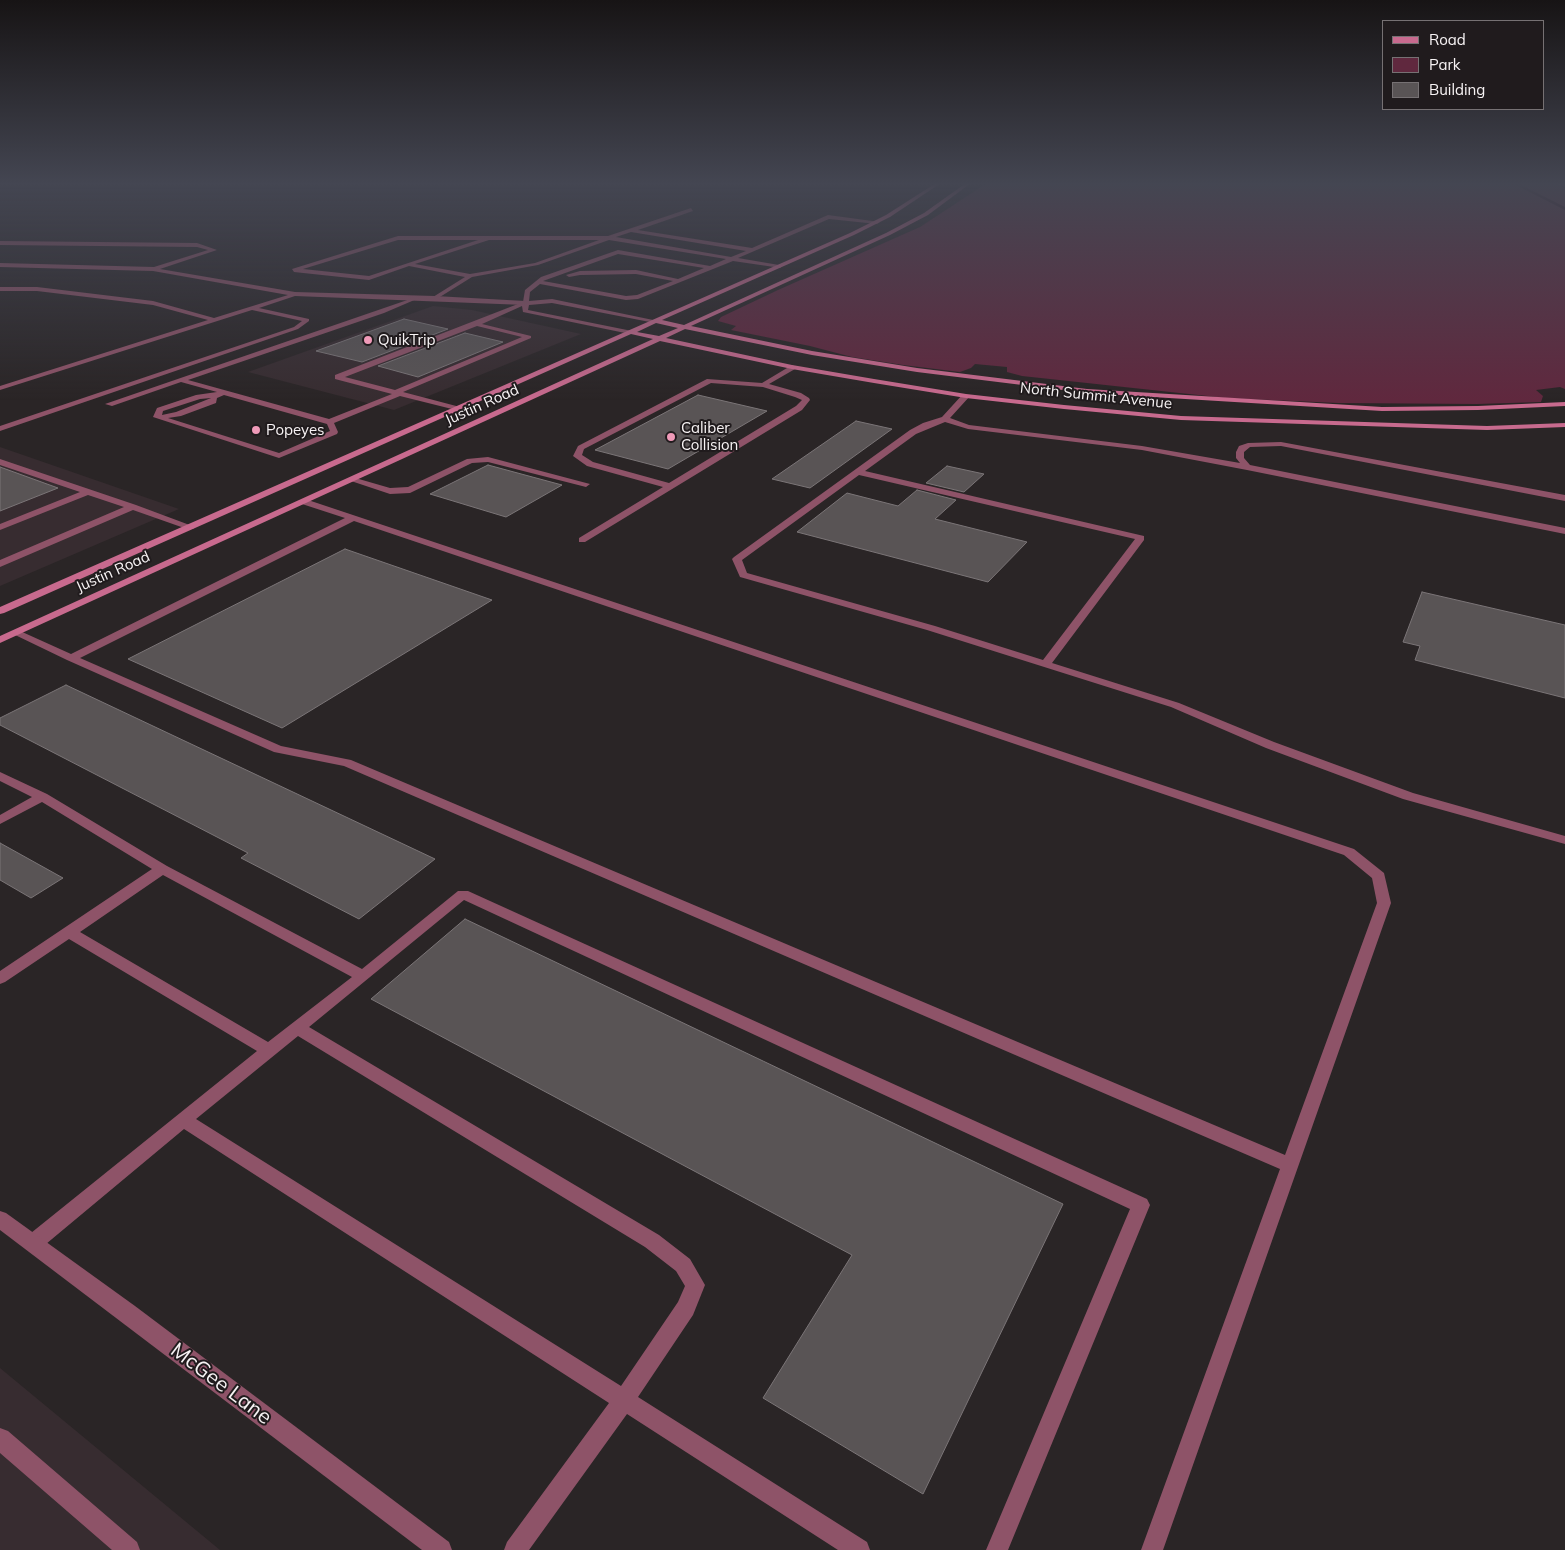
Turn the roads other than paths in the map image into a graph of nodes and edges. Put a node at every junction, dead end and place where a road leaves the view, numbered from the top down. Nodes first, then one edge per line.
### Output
1 (197, 255) edge
2 (342, 255) edge
3 (436, 255) edge
4 (561, 255) edge
5 (609, 255) edge
6 (637, 255) edge
7 (712, 255) edge
8 (741, 255) edge
9 (804, 255) edge
10 (842, 255) edge
11 (734, 259) junction
12 (590, 262) junction
13 (612, 263) dead end
14 (0, 265) edge
15 (407, 265) junction
16 (627, 265) dead end
17 (779, 267) junction
18 (711, 268) junction
19 (154, 269) junction
20 (470, 276) junction
21 (680, 279) junction
22 (540, 282) junction
23 (0, 289) edge
24 (295, 294) junction
25 (641, 296) junction
26 (417, 297) junction
27 (435, 298) junction
28 (524, 303) junction
29 (252, 308) junction
30 (215, 320) junction
31 (655, 321) junction
32 (476, 324) junction
33 (687, 327) junction
34 (630, 332) junction
35 (662, 339) junction
36 (792, 367) junction
37 (971, 377) junction
38 (181, 380) junction
39 (763, 385) junction
40 (0, 388) edge
41 (224, 392) junction
42 (398, 393) junction
43 (966, 396) junction
44 (109, 404) dead end
45 (1565, 404) edge
46 (458, 409) junction
47 (945, 419) junction
48 (330, 422) junction
49 (1565, 425) edge
50 (0, 429) edge
51 (0, 462) edge
52 (1247, 467) junction
53 (859, 472) junction
54 (352, 480) junction
55 (586, 484) dead end
56 (670, 486) junction
57 (88, 492) junction
58 (1565, 498) edge
59 (305, 502) junction
60 (133, 507) junction
61 (353, 518) junction
62 (0, 527) edge
63 (190, 527) junction
64 (1565, 531) edge
65 (582, 540) dead end
66 (0, 564) edge
67 (0, 611) edge
68 (16, 633) junction
69 (0, 640) edge
70 (71, 658) junction
71 (1045, 664) junction
72 (0, 776) edge
73 (42, 797) junction
74 (0, 820) edge
75 (1565, 840) edge
76 (162, 869) junction
77 (69, 932) junction
78 (363, 976) junction
79 (0, 978) edge
80 (297, 1027) junction
81 (269, 1050) junction
82 (184, 1120) junction
83 (1290, 1165) junction
84 (0, 1219) edge
85 (33, 1243) junction
86 (624, 1400) junction
87 (0, 1439) edge
88 (435, 1548) edge
89 (129, 1550) edge
90 (515, 1550) edge
91 (859, 1550) edge
92 (997, 1550) edge
93 (1152, 1550) edge

1 - 19 street
2 - 15 street
3 - 15 street
4 - 20 street
5 - 12 street
6 - 18 street
7 - 11 street
8 - 11 street
9 - 17 main road, Justin Road
10 - 33 main road, Justin Road
11 - 17 street
11 - 18 street
12 - 13 street
12 - 22 street
14 - 19 street
15 - 20 street
16 - 21 street
17 - 31 main road, Justin Road
18 - 21 street
19 - 24 street
20 - 27 street
21 - 25 street
21 - 25 street
22 - 25 street
22 - 28 street
23 - 30 street
24 - 26 street
24 - 29 street
26 - 27 street
26 - 38 street
27 - 28 street
28 - 31 street
28 - 32 street
28 - 34 street
29 - 30 street
29 - 50 street
30 - 40 street
31 - 33 main road, North Summit Avenue
31 - 34 main road, Justin Road
32 - 42 street
32 - 42 street
33 - 35 main road, Justin Road
33 - 37 main road, North Summit Avenue
34 - 35 main road, North Summit Avenue
34 - 46 main road, Justin Road
35 - 36 main road, North Summit Avenue
35 - 54 main road, Justin Road
36 - 39 street
36 - 43 main road, North Summit Avenue
37 - 43 main road
37 - 45 main road, North Summit Avenue
38 - 41 street
38 - 44 street
39 - 56 street
39 - 56 street
41 - 48 street
41 - 48 street
42 - 46 street
42 - 48 street
43 - 47 street
43 - 49 main road, North Summit Avenue
46 - 63 main road, Justin Road
47 - 52 street
47 - 53 street
51 - 57 street
52 - 58 street
52 - 64 street
53 - 71 street
53 - 71 street
54 - 55 street
54 - 59 main road, Justin Road
56 - 65 street
57 - 60 street
57 - 62 street
59 - 61 street
59 - 68 main road, Justin Road
60 - 63 street
60 - 66 street
61 - 70 street
61 - 83 street
63 - 67 main road, Justin Road
68 - 69 main road, Justin Road
68 - 70 street
70 - 83 street
71 - 75 street
72 - 73 street
73 - 74 street
73 - 76 street
76 - 77 street
76 - 78 street
77 - 79 street
77 - 81 street
78 - 80 street
78 - 92 street
80 - 81 street
80 - 86 street
81 - 82 street
82 - 85 street
82 - 86 street
83 - 93 street
84 - 85 street, McGee Lane
85 - 88 street, McGee Lane
86 - 90 street
86 - 91 street
87 - 89 street

